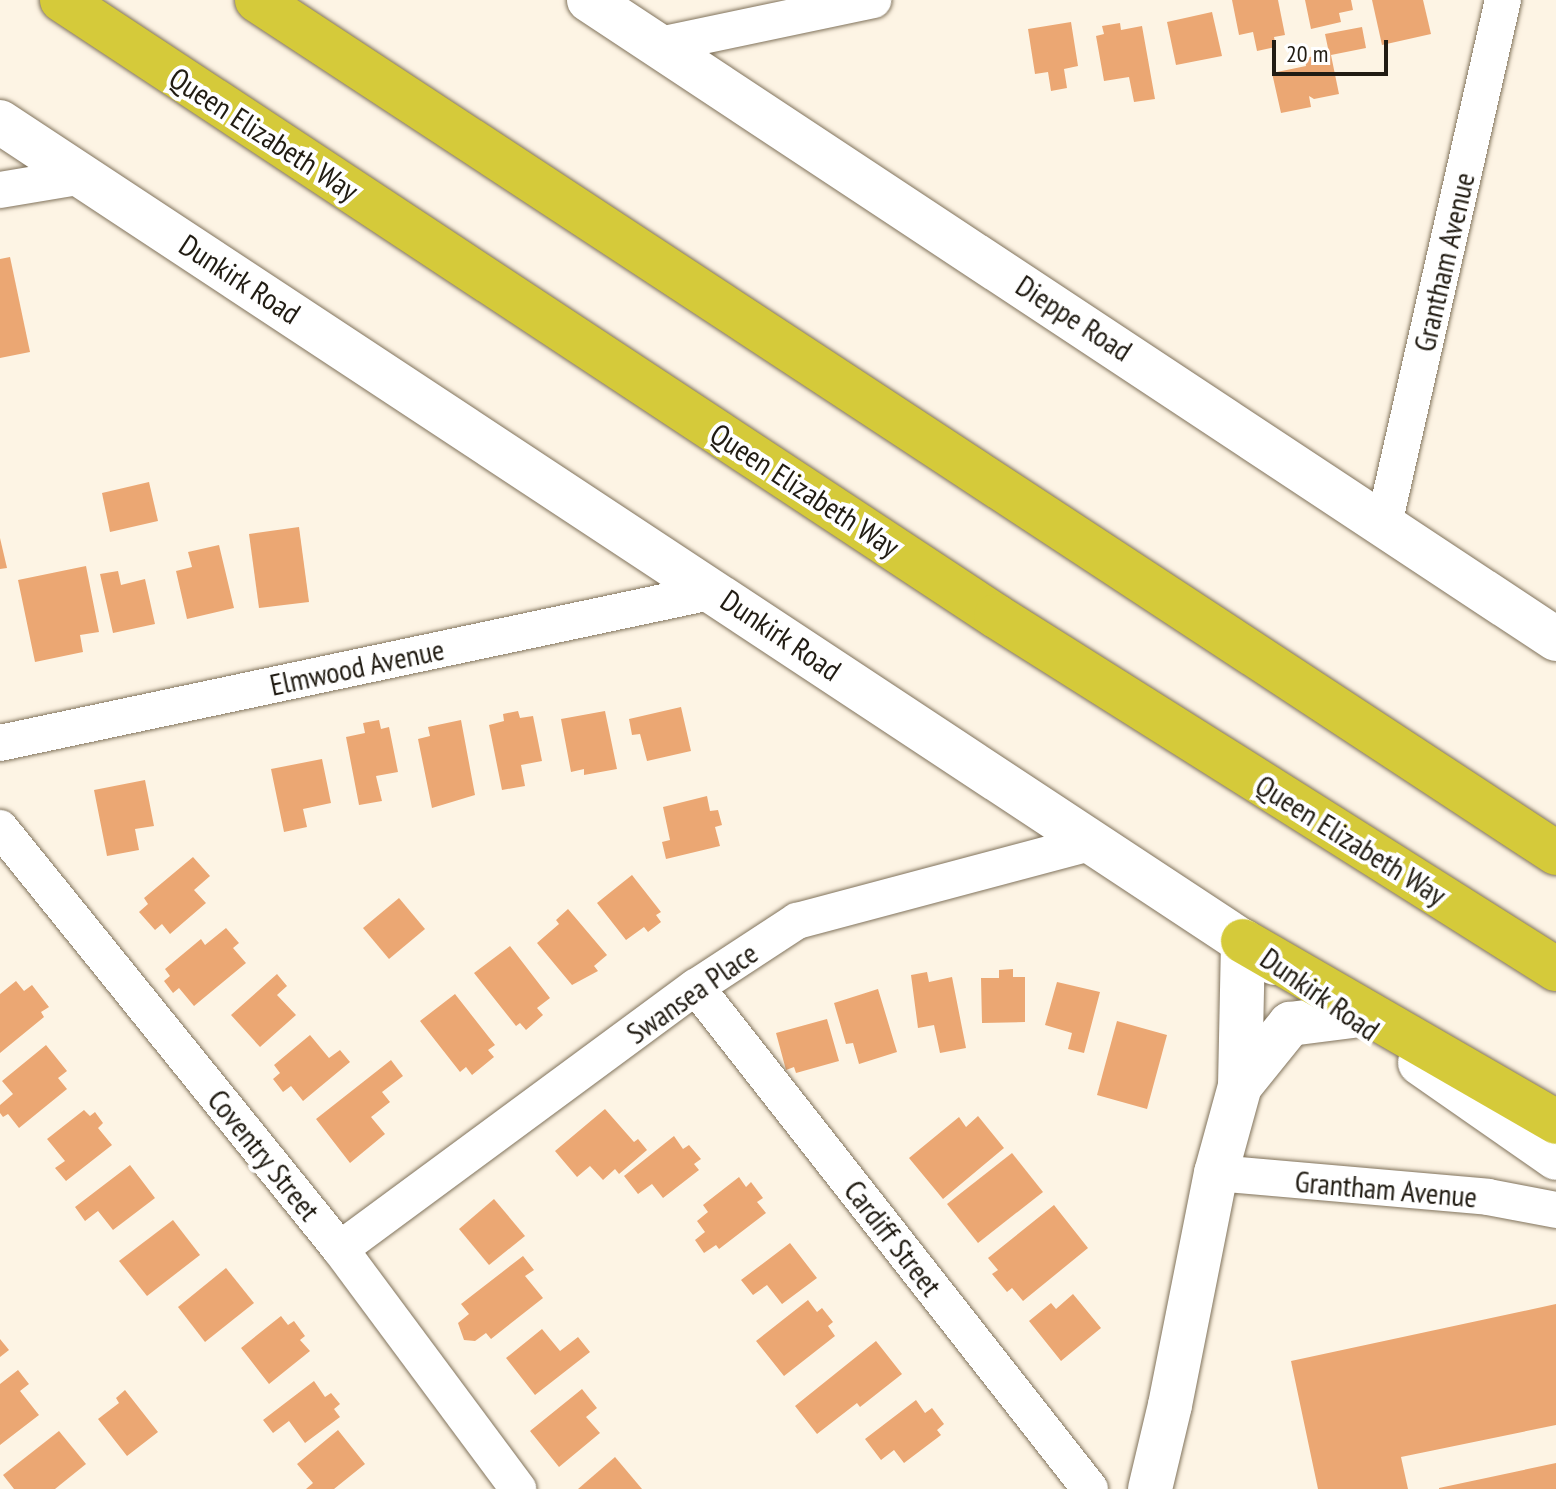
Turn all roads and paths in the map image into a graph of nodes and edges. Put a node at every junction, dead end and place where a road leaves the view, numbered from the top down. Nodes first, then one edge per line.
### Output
1 (62, 0) edge
2 (257, 0) edge
3 (589, 0) edge
4 (873, 0) edge
5 (1503, 0) edge
6 (660, 45) junction
7 (0, 122) edge
8 (84, 176) junction
9 (0, 190) edge
10 (1384, 524) junction
11 (715, 591) junction
12 (1556, 639) edge
13 (0, 743) edge
14 (0, 828) edge
15 (1093, 842) junction
16 (1556, 853) edge
17 (1243, 941) junction
18 (1556, 969) edge
19 (696, 987) junction
20 (1370, 1021) junction
21 (1240, 1086) junction
22 (1556, 1122) edge
23 (1556, 1158) edge
24 (1216, 1173) junction
25 (1556, 1210) edge
26 (340, 1249) junction
27 (518, 1489) edge
28 (1090, 1489) edge
29 (1150, 1489) edge

1 - 18 highway, Queen Elizabeth Way
2 - 16 highway
3 - 6 street, Dieppe Road
4 - 6 street
5 - 10 street, Grantham Avenue
6 - 10 street, Dieppe Road
7 - 8 street, Dunkirk Road
8 - 9 street
8 - 11 street, Dunkirk Road
10 - 12 street, Dieppe Road
11 - 13 street, Elmwood Avenue
11 - 15 street, Dunkirk Road
14 - 26 street, Coventry Street
15 - 17 street, Dunkirk Road
15 - 19 street, Swansea Place
17 - 20 highway
17 - 21 street
19 - 26 street, Swansea Place
19 - 28 street, Cardiff Street
20 - 21 street
20 - 22 highway
20 - 23 street, Dunkirk Road
21 - 24 street
24 - 25 street, Grantham Avenue
24 - 29 street
26 - 27 street, Coventry Street

